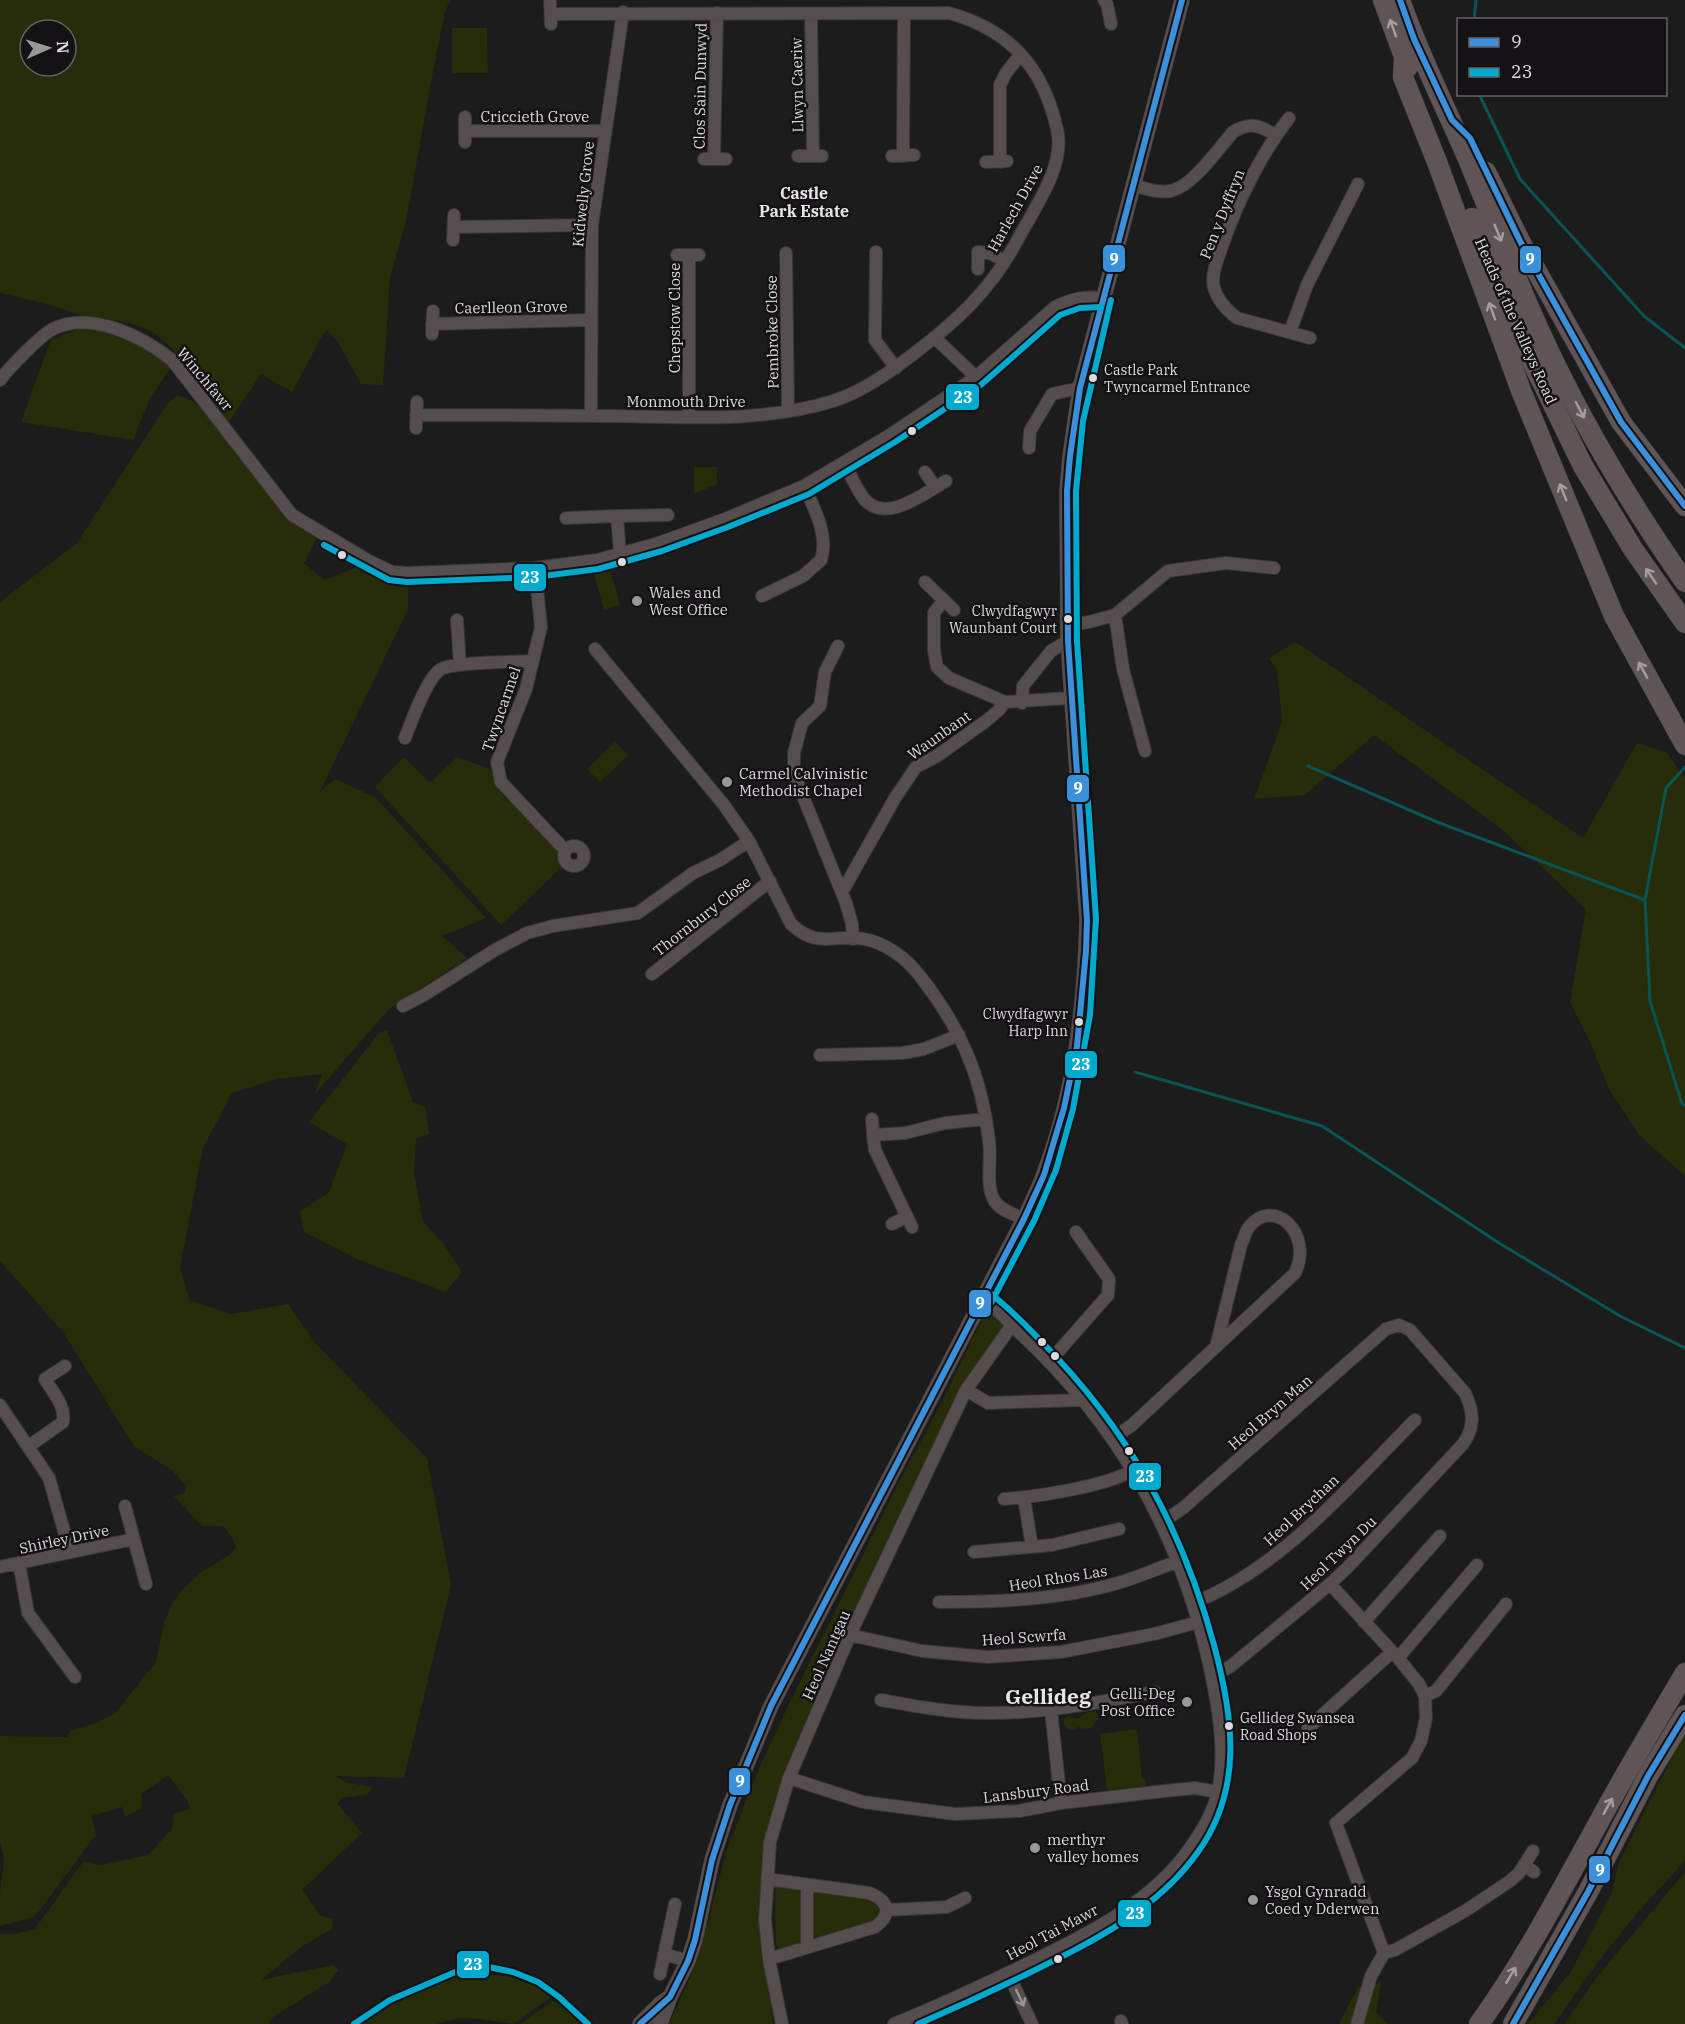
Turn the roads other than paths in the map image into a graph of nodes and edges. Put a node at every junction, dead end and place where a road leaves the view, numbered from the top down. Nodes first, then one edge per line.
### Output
1 (1182, 0) edge
2 (1383, 0) edge
3 (1400, 0) edge
4 (1107, 1) edge
5 (622, 12) junction
6 (551, 13) dead end
7 (717, 13) junction
8 (904, 13) junction
9 (811, 14) junction
10 (1111, 24) dead end
11 (1020, 55) junction
12 (1404, 57) junction
13 (465, 117) dead end
14 (1289, 118) dead end
15 (1452, 120) junction
16 (605, 131) junction
17 (1275, 135) junction
18 (798, 156) dead end
19 (903, 156) dead end
20 (715, 159) dead end
21 (986, 162) dead end
22 (1358, 184) dead end
23 (1133, 185) junction
24 (592, 225) junction
25 (453, 240) dead end
26 (877, 252) dead end
27 (787, 253) dead end
28 (689, 255) dead end
29 (1004, 261) junction
30 (978, 269) dead end
31 (1102, 298) junction
32 (591, 320) junction
33 (432, 323) dead end
34 (1290, 332) junction
35 (935, 338) junction
36 (1310, 338) dead end
37 (896, 368) junction
38 (976, 377) junction
39 (0, 380) edge
40 (1080, 388) junction
41 (788, 411) junction
42 (591, 416) junction
43 (688, 417) junction
44 (416, 428) dead end
45 (1029, 448) dead end
46 (844, 463) junction
47 (925, 472) dead end
48 (804, 486) junction
49 (1685, 506) edge
50 (668, 515) dead end
51 (617, 516) junction
52 (566, 518) dead end
53 (620, 553) junction
54 (535, 568) junction
55 (1274, 568) dead end
56 (925, 582) dead end
57 (1685, 582) edge
58 (762, 596) dead end
59 (944, 600) junction
60 (954, 610) dead end
61 (1115, 615) junction
62 (457, 620) dead end
63 (1685, 623) edge
64 (1068, 633) junction
65 (838, 646) dead end
66 (595, 649) dead end
67 (533, 661) junction
68 (460, 665) junction
69 (1071, 698) junction
70 (1005, 702) junction
71 (1022, 702) junction
72 (405, 738) dead end
73 (1685, 745) edge
74 (1145, 752) dead end
75 (749, 840) junction
76 (565, 850) dead end
77 (770, 881) junction
78 (842, 892) junction
79 (853, 939) junction
80 (652, 974) dead end
81 (403, 1006) dead end
82 (959, 1035) junction
83 (820, 1055) dead end
84 (872, 1119) dead end
85 (986, 1119) junction
86 (873, 1136) junction
87 (1024, 1219) junction
88 (892, 1224) dead end
89 (1076, 1232) dead end
90 (983, 1299) junction
91 (1012, 1325) junction
92 (1216, 1347) junction
93 (1050, 1361) junction
94 (65, 1366) dead end
95 (966, 1390) junction
96 (1083, 1400) junction
97 (0, 1405) edge
98 (1415, 1420) dead end
99 (1470, 1435) joint
100 (1112, 1439) junction
101 (29, 1446) junction
102 (1133, 1470) junction
103 (1024, 1498) junction
104 (1004, 1499) dead end
105 (125, 1506) dead end
106 (1161, 1523) junction
107 (1119, 1529) dead end
108 (1440, 1536) dead end
109 (134, 1539) junction
110 (1032, 1547) junction
111 (70, 1552) junction
112 (974, 1552) dead end
113 (1179, 1561) junction
114 (19, 1563) junction
115 (1477, 1565) dead end
116 (0, 1567) edge
117 (146, 1584) dead end
118 (1330, 1584) junction
119 (939, 1602) dead end
120 (1193, 1603) junction
121 (1506, 1604) dead end
122 (1199, 1622) junction
123 (1364, 1622) junction
124 (850, 1635) junction
125 (1395, 1655) junction
126 (1685, 1673) edge
127 (1211, 1674) junction
128 (75, 1677) dead end
129 (1155, 1692) dead end
130 (1425, 1696) junction
131 (880, 1700) dead end
132 (1051, 1710) junction
133 (1685, 1716) edge
134 (1308, 1728) dead end
135 (789, 1778) junction
136 (1218, 1792) junction
137 (1061, 1803) junction
138 (1533, 1851) dead end
139 (767, 1879) junction
140 (807, 1885) junction
141 (965, 1898) dead end
142 (675, 1904) dead end
143 (886, 1910) junction
144 (807, 1947) junction
145 (1384, 1953) junction
146 (664, 1954) junction
147 (769, 1959) junction
148 (688, 1961) junction
149 (1008, 1973) junction
150 (660, 1974) dead end
151 (670, 1997) junction
152 (640, 2024) edge
153 (660, 2024) edge
154 (782, 2024) edge
155 (894, 2024) edge
156 (1032, 2024) edge
157 (1357, 2024) edge
158 (1479, 2024) edge
159 (1513, 2024) edge

1 - 23 street
12 -> 2 highway, Heads of the Valleys Road
3 - 15 highway, Heads of the Valleys Road
4 - 10 street
5 - 6 street, Harlech Drive
5 - 7 street, Harlech Drive
5 - 16 street, Kidwelly Grove
7 - 9 street, Harlech Drive
7 - 20 street, Clos Sain Dunwyd
8 - 9 street, Harlech Drive
8 - 11 street, Harlech Drive
8 - 19 street
9 - 18 street, Llwyn Caeriw
11 - 21 street
11 - 29 street, Harlech Drive
63 -> 12 highway, Heads of the Valleys Road
73 -> 12 highway
13 - 16 street, Criccieth Grove
14 - 17 street, Pen y Dyffryn
15 - 49 highway
15 -> 57 highway, Heads of the Valleys Road
16 - 24 street, Kidwelly Grove
17 - 23 street, Pen y Dyffryn
17 - 34 street, Pen y Dyffryn
22 - 34 street
23 - 31 street
24 - 25 street
24 - 32 street, Kidwelly Grove
26 - 37 street
27 - 41 street, Pembroke Close
28 - 43 street, Chepstow Close
29 - 30 street
29 - 35 street, Harlech Drive
31 - 38 street, Winchfawr
31 - 40 street
32 - 33 street, Caerlleon Grove
32 - 42 street, Kidwelly Grove
34 - 36 street, Pen y Dyffryn
35 - 37 street, Monmouth Drive
35 - 38 street
37 - 41 street, Monmouth Drive
38 - 46 street, Winchfawr
39 - 54 street, Winchfawr
40 - 45 street
40 - 64 street
41 - 43 street, Monmouth Drive
42 - 43 street, Monmouth Drive
42 - 44 street, Monmouth Drive
46 - 47 street
46 - 48 street, Winchfawr
48 - 53 street, Winchfawr
48 - 58 street
50 - 51 street
51 - 52 street
51 - 53 street
53 - 54 street, Winchfawr
54 - 67 street, Twyncarmel
55 - 61 street
56 - 59 street
59 - 60 street
59 - 70 street
61 - 64 street
61 - 74 street
62 - 68 street
64 - 69 street
64 - 71 street
65 - 78 street
66 - 75 street
67 - 68 street, Twyncarmel
67 - 76 street, Twyncarmel
68 - 72 street, Twyncarmel
69 - 71 street
69 - 87 street
70 - 71 street
70 - 78 street, Waunbant
75 - 77 street
75 - 81 street
77 - 79 street
77 - 80 street, Thornbury Close
78 - 79 street
79 - 82 street
82 - 83 street
82 - 85 street
84 - 86 street
85 - 86 street
85 - 87 street
86 - 88 street
87 - 90 street
89 - 93 street
90 - 91 street, Heol Tai Mawr
90 - 148 street
91 - 93 street, Heol Tai Mawr
91 - 95 street, Heol Nantgau
92 - 92 street
92 - 100 street
93 - 96 street, Heol Tai Mawr
94 - 101 street
95 - 96 street
95 - 124 street, Heol Nantgau
96 - 100 street, Heol Tai Mawr
97 - 101 street
98 - 120 street, Heol Brychan
99 - 106 street, Heol Bryn Man
99 - 118 street, Heol Twyn Du
100 - 102 street, Heol Tai Mawr
101 - 111 street
102 - 103 street
102 - 106 street, Heol Tai Mawr
103 - 104 street
103 - 110 street
105 - 109 street, Shirley Drive
106 - 113 street, Heol Tai Mawr
107 - 110 street
108 - 123 street
109 - 111 street, Shirley Drive
109 - 117 street, Shirley Drive
110 - 112 street
111 - 114 street, Shirley Drive
113 - 119 street, Heol Rhos Las
113 - 120 street, Heol Tai Mawr
114 - 116 street, Shirley Drive
114 - 128 street
115 - 125 street
118 - 123 street
118 - 127 street, Heol Twyn Du
120 - 122 street, Heol Tai Mawr
121 - 130 street
122 - 124 street, Heol Scwrfa
122 - 127 street, Heol Tai Mawr
123 - 125 street
124 - 135 street, Heol Nantgau
125 - 130 street
125 - 134 street
158 -> 126 highway
127 - 136 street, Heol Tai Mawr
129 - 132 street
130 - 145 street
131 - 132 street
132 - 137 street
133 - 159 highway
135 - 137 street, Lansbury Road
135 - 139 street, Heol Nantgau
136 - 137 street, Lansbury Road
136 - 149 street, Heol Tai Mawr
138 - 145 street
139 - 140 street
139 - 147 street, Heol Nantgau
140 - 143 street
140 - 144 street
141 - 143 street
142 - 146 street
143 - 144 street
144 - 147 street
145 - 157 street
146 - 148 street
146 - 150 street
147 - 154 street, Heol Nantgau
148 - 151 street
149 - 155 street, Heol Tai Mawr
149 -> 156 street
151 - 152 street
151 - 153 street

